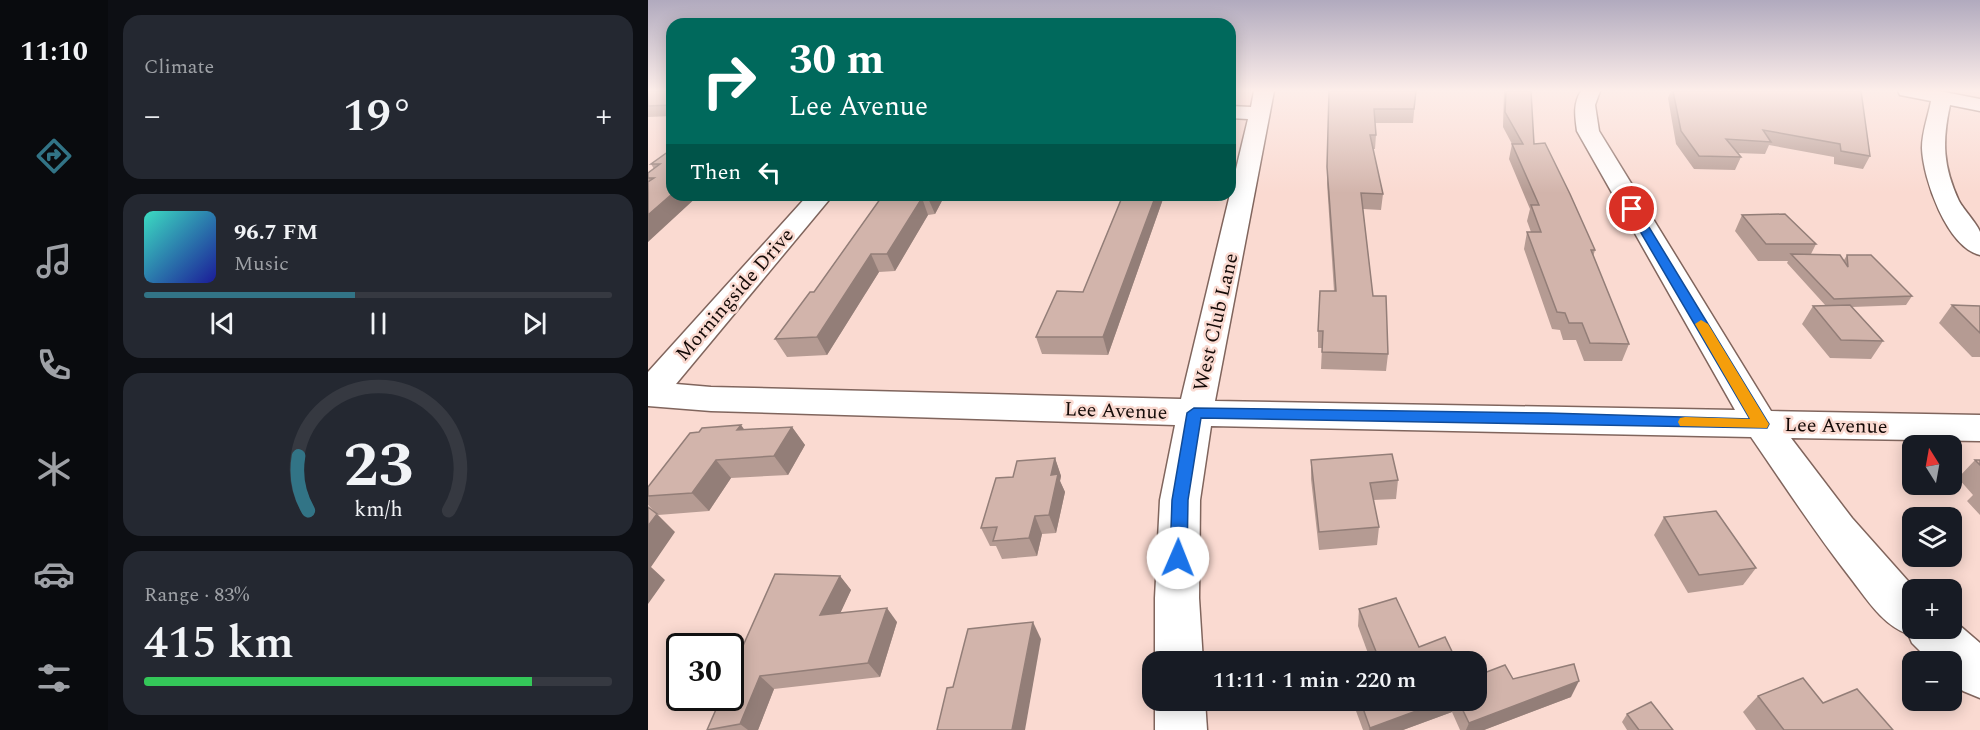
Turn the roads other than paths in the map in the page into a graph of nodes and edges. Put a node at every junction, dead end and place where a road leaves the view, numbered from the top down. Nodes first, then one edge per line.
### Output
1 (1249, 125) edge
2 (1586, 125) edge
3 (1937, 125) edge
4 (816, 201) edge
5 (1980, 247) edge
6 (648, 393) edge
7 (1194, 413) junction
8 (1761, 424) junction
9 (1980, 428) edge
10 (1902, 606) edge
11 (1940, 639) edge
12 (1179, 651) edge
13 (1980, 674) edge
14 (1180, 711) edge
15 (1181, 730) edge

1 - 7 street, West Club Lane
2 - 8 street
3 - 5 street
4 - 6 street, Morningside Drive
6 - 7 street, Lee Avenue
7 - 8 street, Lee Avenue
7 - 12 street, West Club Lane
8 - 9 street, Lee Avenue
8 - 10 street
11 - 13 street
14 - 15 street

